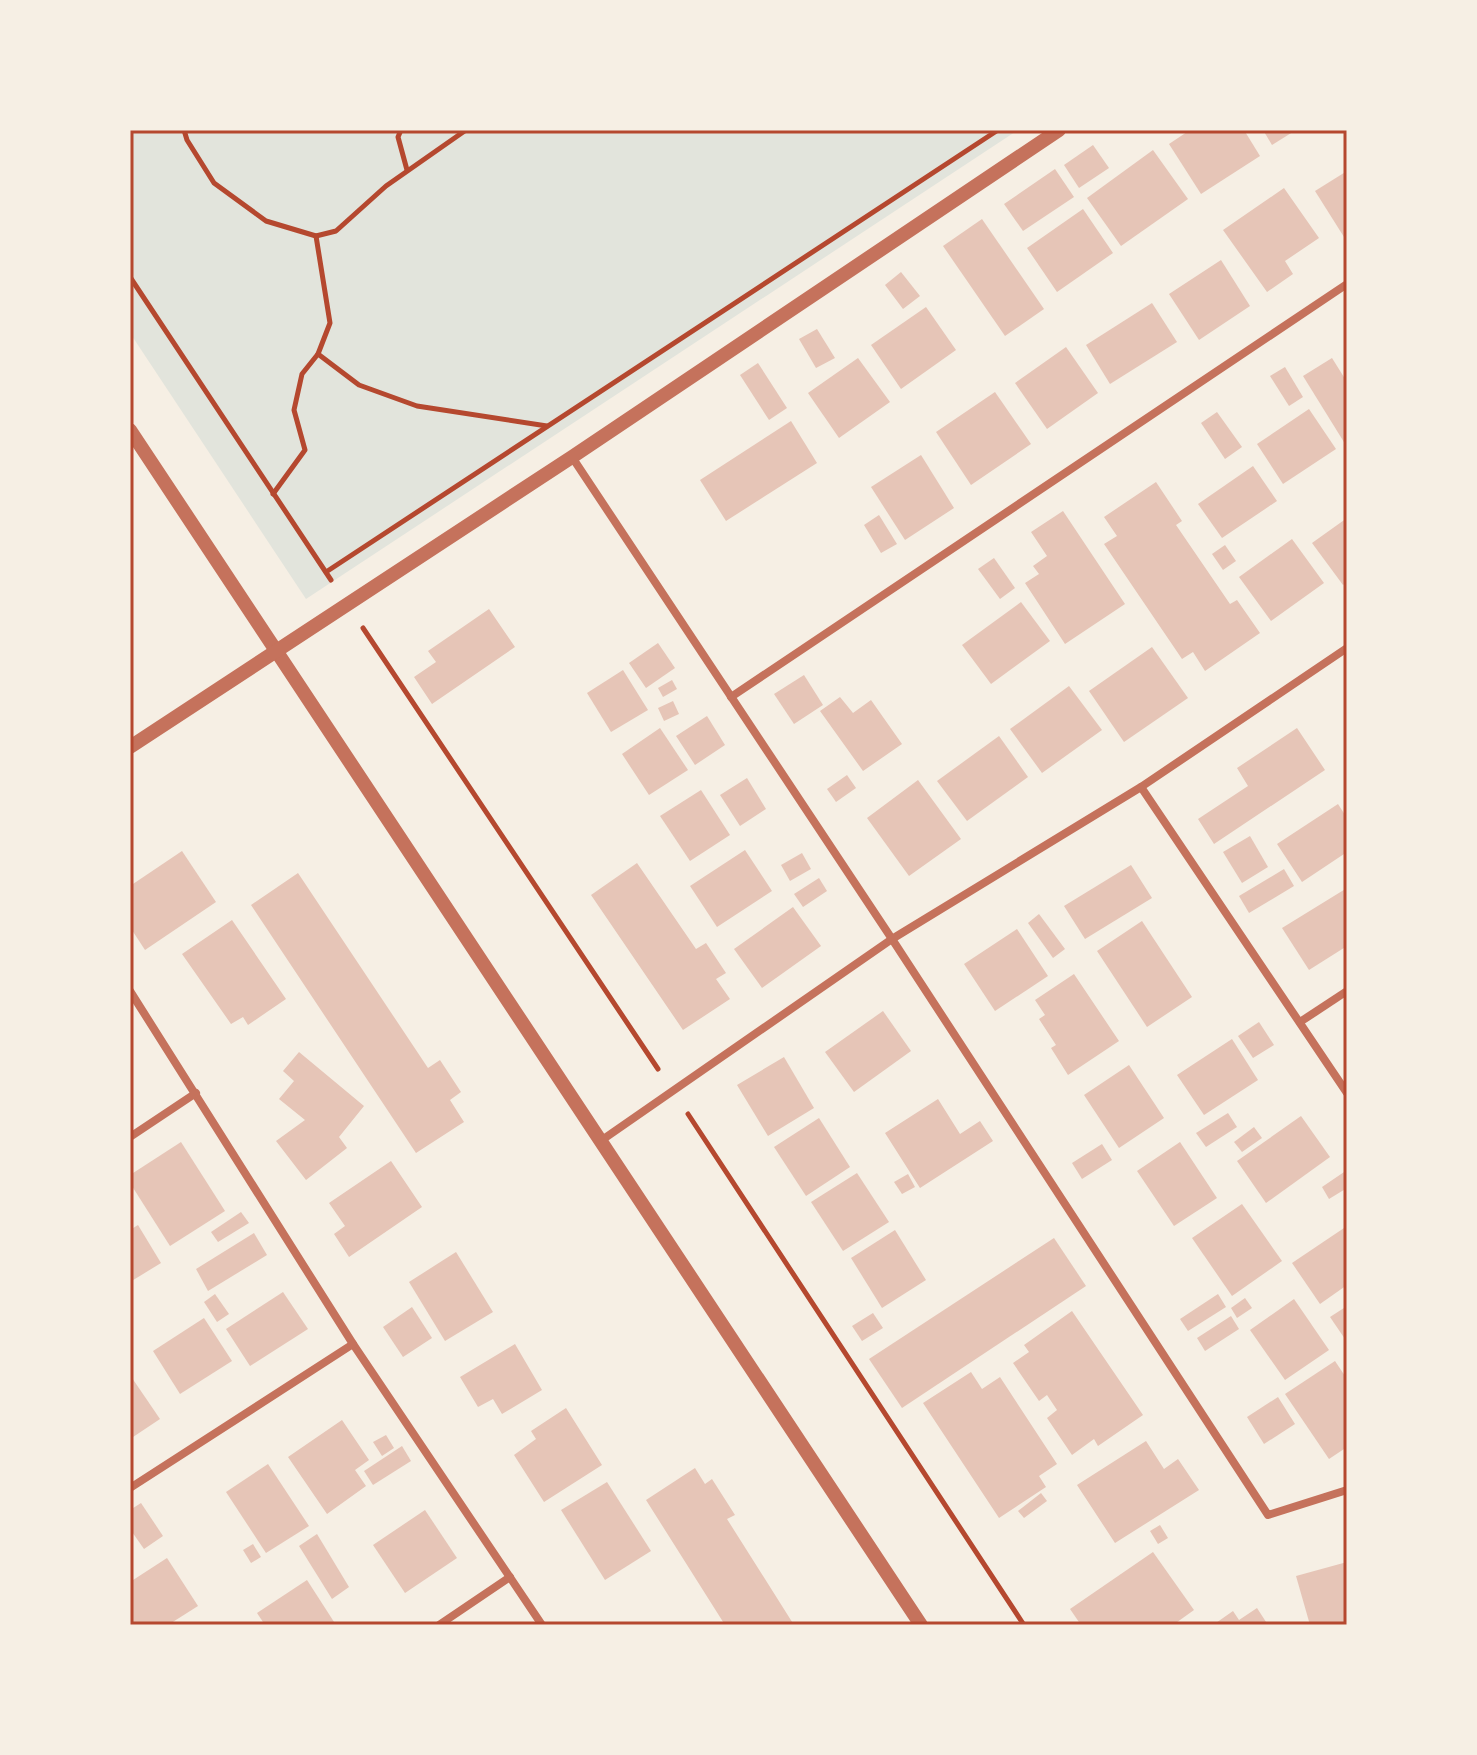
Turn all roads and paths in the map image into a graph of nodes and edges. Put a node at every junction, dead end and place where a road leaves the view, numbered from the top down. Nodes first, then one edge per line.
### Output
1 (184, 130) edge
2 (401, 130) edge
3 (466, 130) edge
4 (998, 130) edge
5 (1059, 130) edge
6 (407, 170) junction
7 (316, 236) junction
8 (130, 277) edge
9 (1347, 284) edge
10 (318, 354) junction
11 (548, 426) junction
12 (130, 430) edge
13 (572, 457) junction
14 (273, 494) junction
15 (326, 572) junction
16 (347, 604) junction
17 (1347, 648) edge
18 (276, 649) junction
19 (731, 697) junction
20 (130, 747) edge
21 (1141, 787) junction
22 (892, 939) junction
23 (130, 991) edge
24 (1347, 991) edge
25 (1300, 1022) junction
26 (673, 1092) junction
27 (196, 1093) junction
28 (1347, 1093) edge
29 (130, 1137) edge
30 (602, 1140) junction
31 (353, 1344) junction
32 (130, 1488) edge
33 (1347, 1490) edge
34 (510, 1577) junction
35 (439, 1625) edge
36 (542, 1625) edge
37 (921, 1625) edge
38 (1024, 1625) edge

1 - 7 path
2 - 6 path
3 - 6 path
4 - 11 path
5 - 13 street
6 - 7 path
7 - 10 path
8 - 14 path
9 - 19 street
10 - 11 path
10 - 14 path
11 - 15 path
12 - 18 street
13 - 16 street
13 - 19 street
14 - 15 path
15 - 16 path
16 - 18 street
16 - 26 path
17 - 21 street
18 - 20 street
18 - 30 street
19 - 22 street
21 - 22 street
21 - 25 street
22 - 26 street
22 - 33 street
23 - 27 street
24 - 25 street
25 - 28 street
26 - 30 street
26 - 38 path
27 - 29 street
27 - 31 street
30 - 37 street
31 - 32 street
31 - 34 street
34 - 35 street
34 - 36 street

